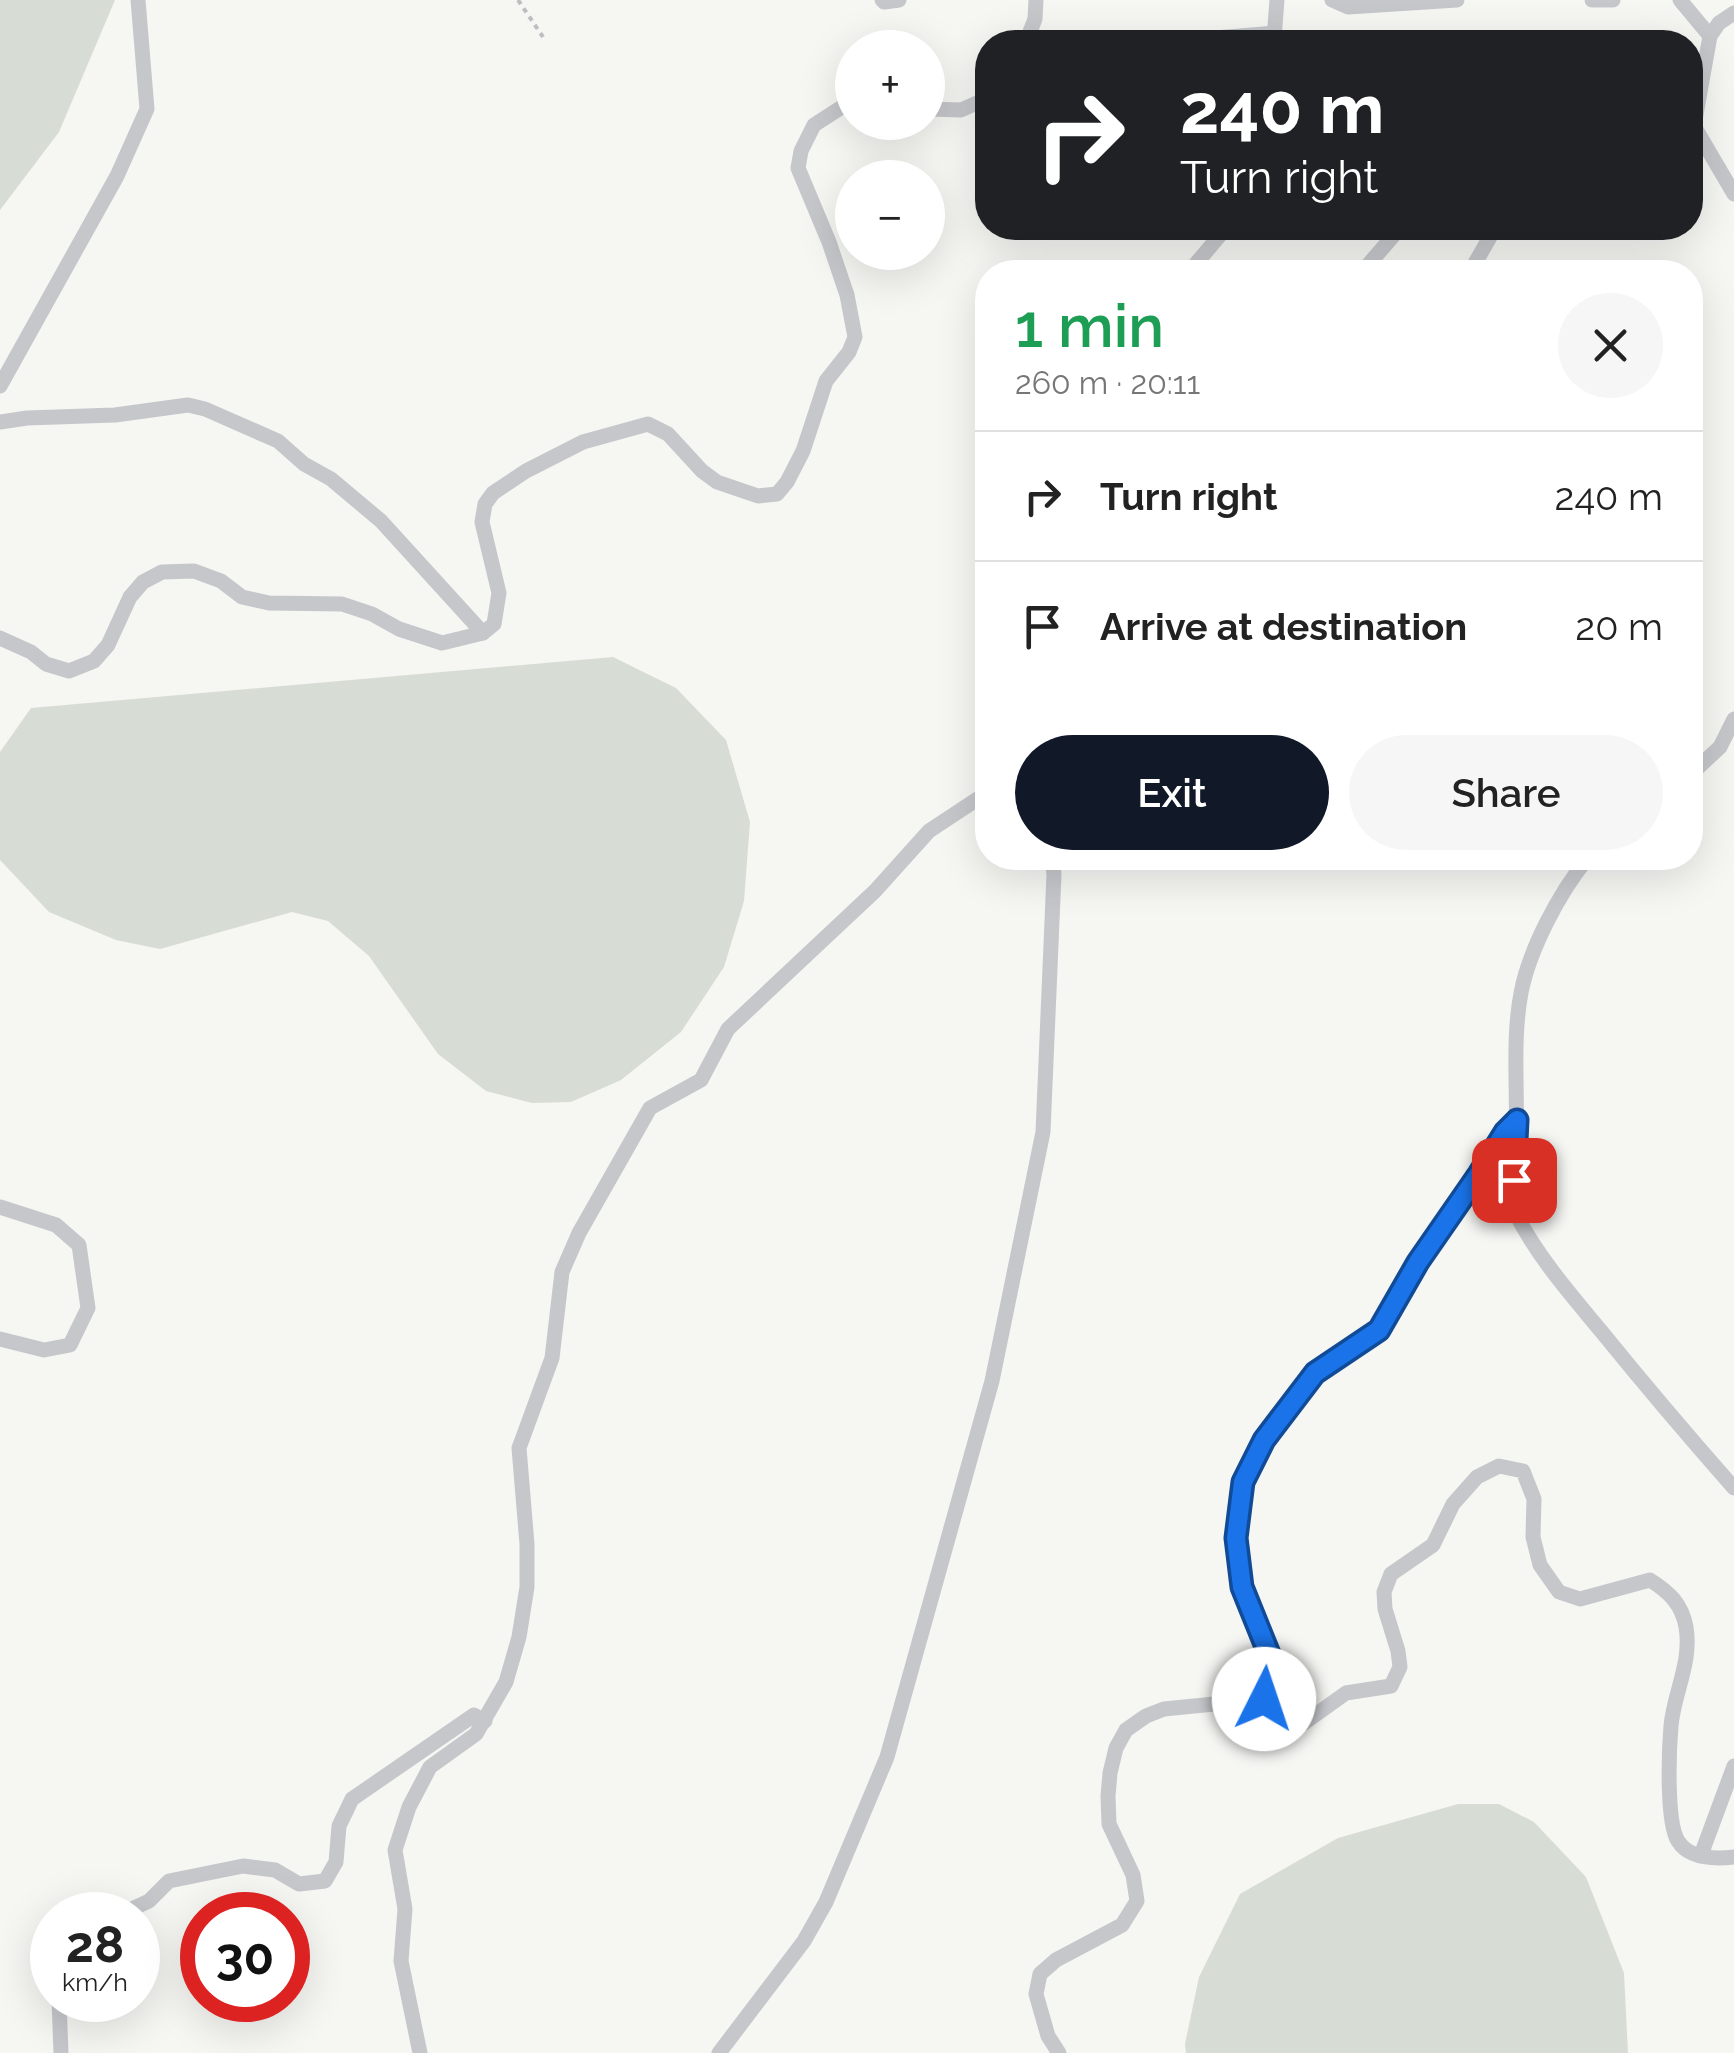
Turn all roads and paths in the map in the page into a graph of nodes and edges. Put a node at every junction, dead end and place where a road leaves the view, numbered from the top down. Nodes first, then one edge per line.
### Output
1 (138, 0) edge
2 (518, 0) edge
3 (882, 0) edge
4 (899, 0) edge
5 (1036, 0) edge
6 (1276, 0) edge
7 (1332, 0) edge
8 (1457, 0) edge
9 (1592, 0) edge
10 (1613, 0) edge
11 (1680, 0) edge
12 (1734, 13) edge
13 (1031, 30) edge
14 (1274, 30) edge
15 (1710, 36) junction
16 (543, 37) dead end
17 (1703, 71) edge
18 (975, 104) edge
19 (945, 110) edge
20 (835, 112) edge
21 (1703, 144) edge
22 (1734, 194) edge
23 (1216, 240) edge
24 (1390, 240) edge
25 (1199, 260) edge
26 (1372, 260) edge
27 (0, 386) edge
28 (0, 422) edge
29 (483, 633) junction
30 (0, 638) edge
31 (1734, 718) edge
32 (1703, 763) edge
33 (975, 801) edge
34 (1054, 870) edge
35 (1578, 870) edge
36 (1517, 1120) junction
37 (0, 1208) edge
38 (0, 1339) edge
39 (1734, 1488) edge
40 (1264, 1699) junction
41 (485, 1721) junction
42 (1734, 1766) edge
43 (1702, 1855) junction
44 (1734, 1857) edge
45 (159, 1892) edge
46 (60, 2022) edge
47 (62, 2053) edge
48 (420, 2053) edge
49 (720, 2053) edge
50 (1059, 2053) edge

1 - 27 street
2 - 16 path
3 - 4 street
5 - 13 street
6 - 14 street
7 - 8 street
9 - 10 street
11 - 15 street
12 - 15 street
15 - 17 street
18 - 19 street
20 - 29 street
21 - 22 street
23 - 25 street
24 - 26 street
28 - 29 street
29 - 30 street
31 - 32 street
33 - 41 street
34 - 49 street
35 - 36 street
36 - 39 street
36 - 40 street
37 - 38 street
40 - 43 street
40 - 50 street
41 - 45 street
41 - 48 street
42 - 43 street
43 - 44 street
46 - 47 street

